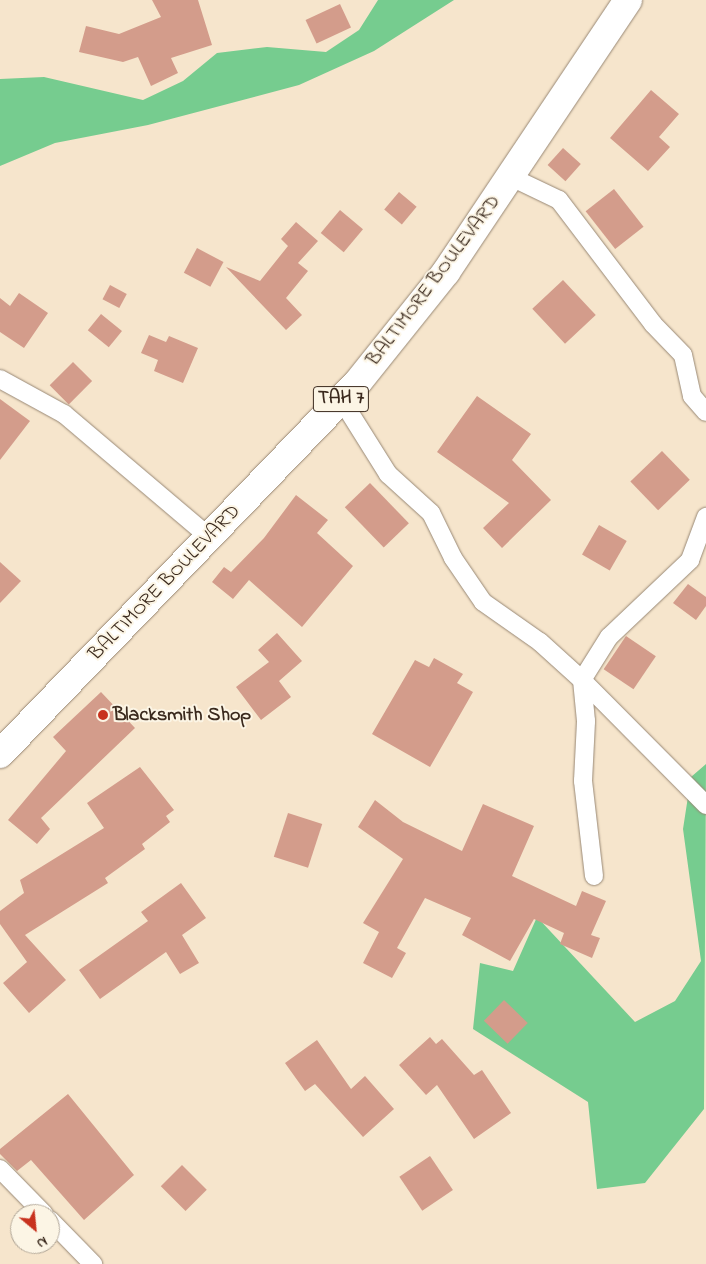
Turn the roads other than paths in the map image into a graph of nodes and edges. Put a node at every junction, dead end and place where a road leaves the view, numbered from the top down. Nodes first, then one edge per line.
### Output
1 (628, 0) edge
2 (511, 177) junction
3 (0, 378) edge
4 (342, 399) junction
5 (706, 412) edge
6 (706, 517) edge
7 (209, 537) junction
8 (582, 680) junction
9 (0, 754) edge
10 (706, 805) edge
11 (594, 876) dead end
12 (0, 1169) edge
13 (34, 1204) edge
14 (60, 1230) edge
15 (93, 1264) edge

1 - 2 highway, BALTIMORE BOULEVARD / TAH 7
2 - 4 highway, BALTIMORE BOULEVARD / TAH 7
2 - 5 street
3 - 7 street
4 - 7 highway, BALTIMORE BOULEVARD / TAH 7
4 - 8 street
6 - 8 street
7 - 9 highway, BALTIMORE BOULEVARD / TAH 7
8 - 10 street
8 - 11 street
12 - 13 street
14 - 15 street

